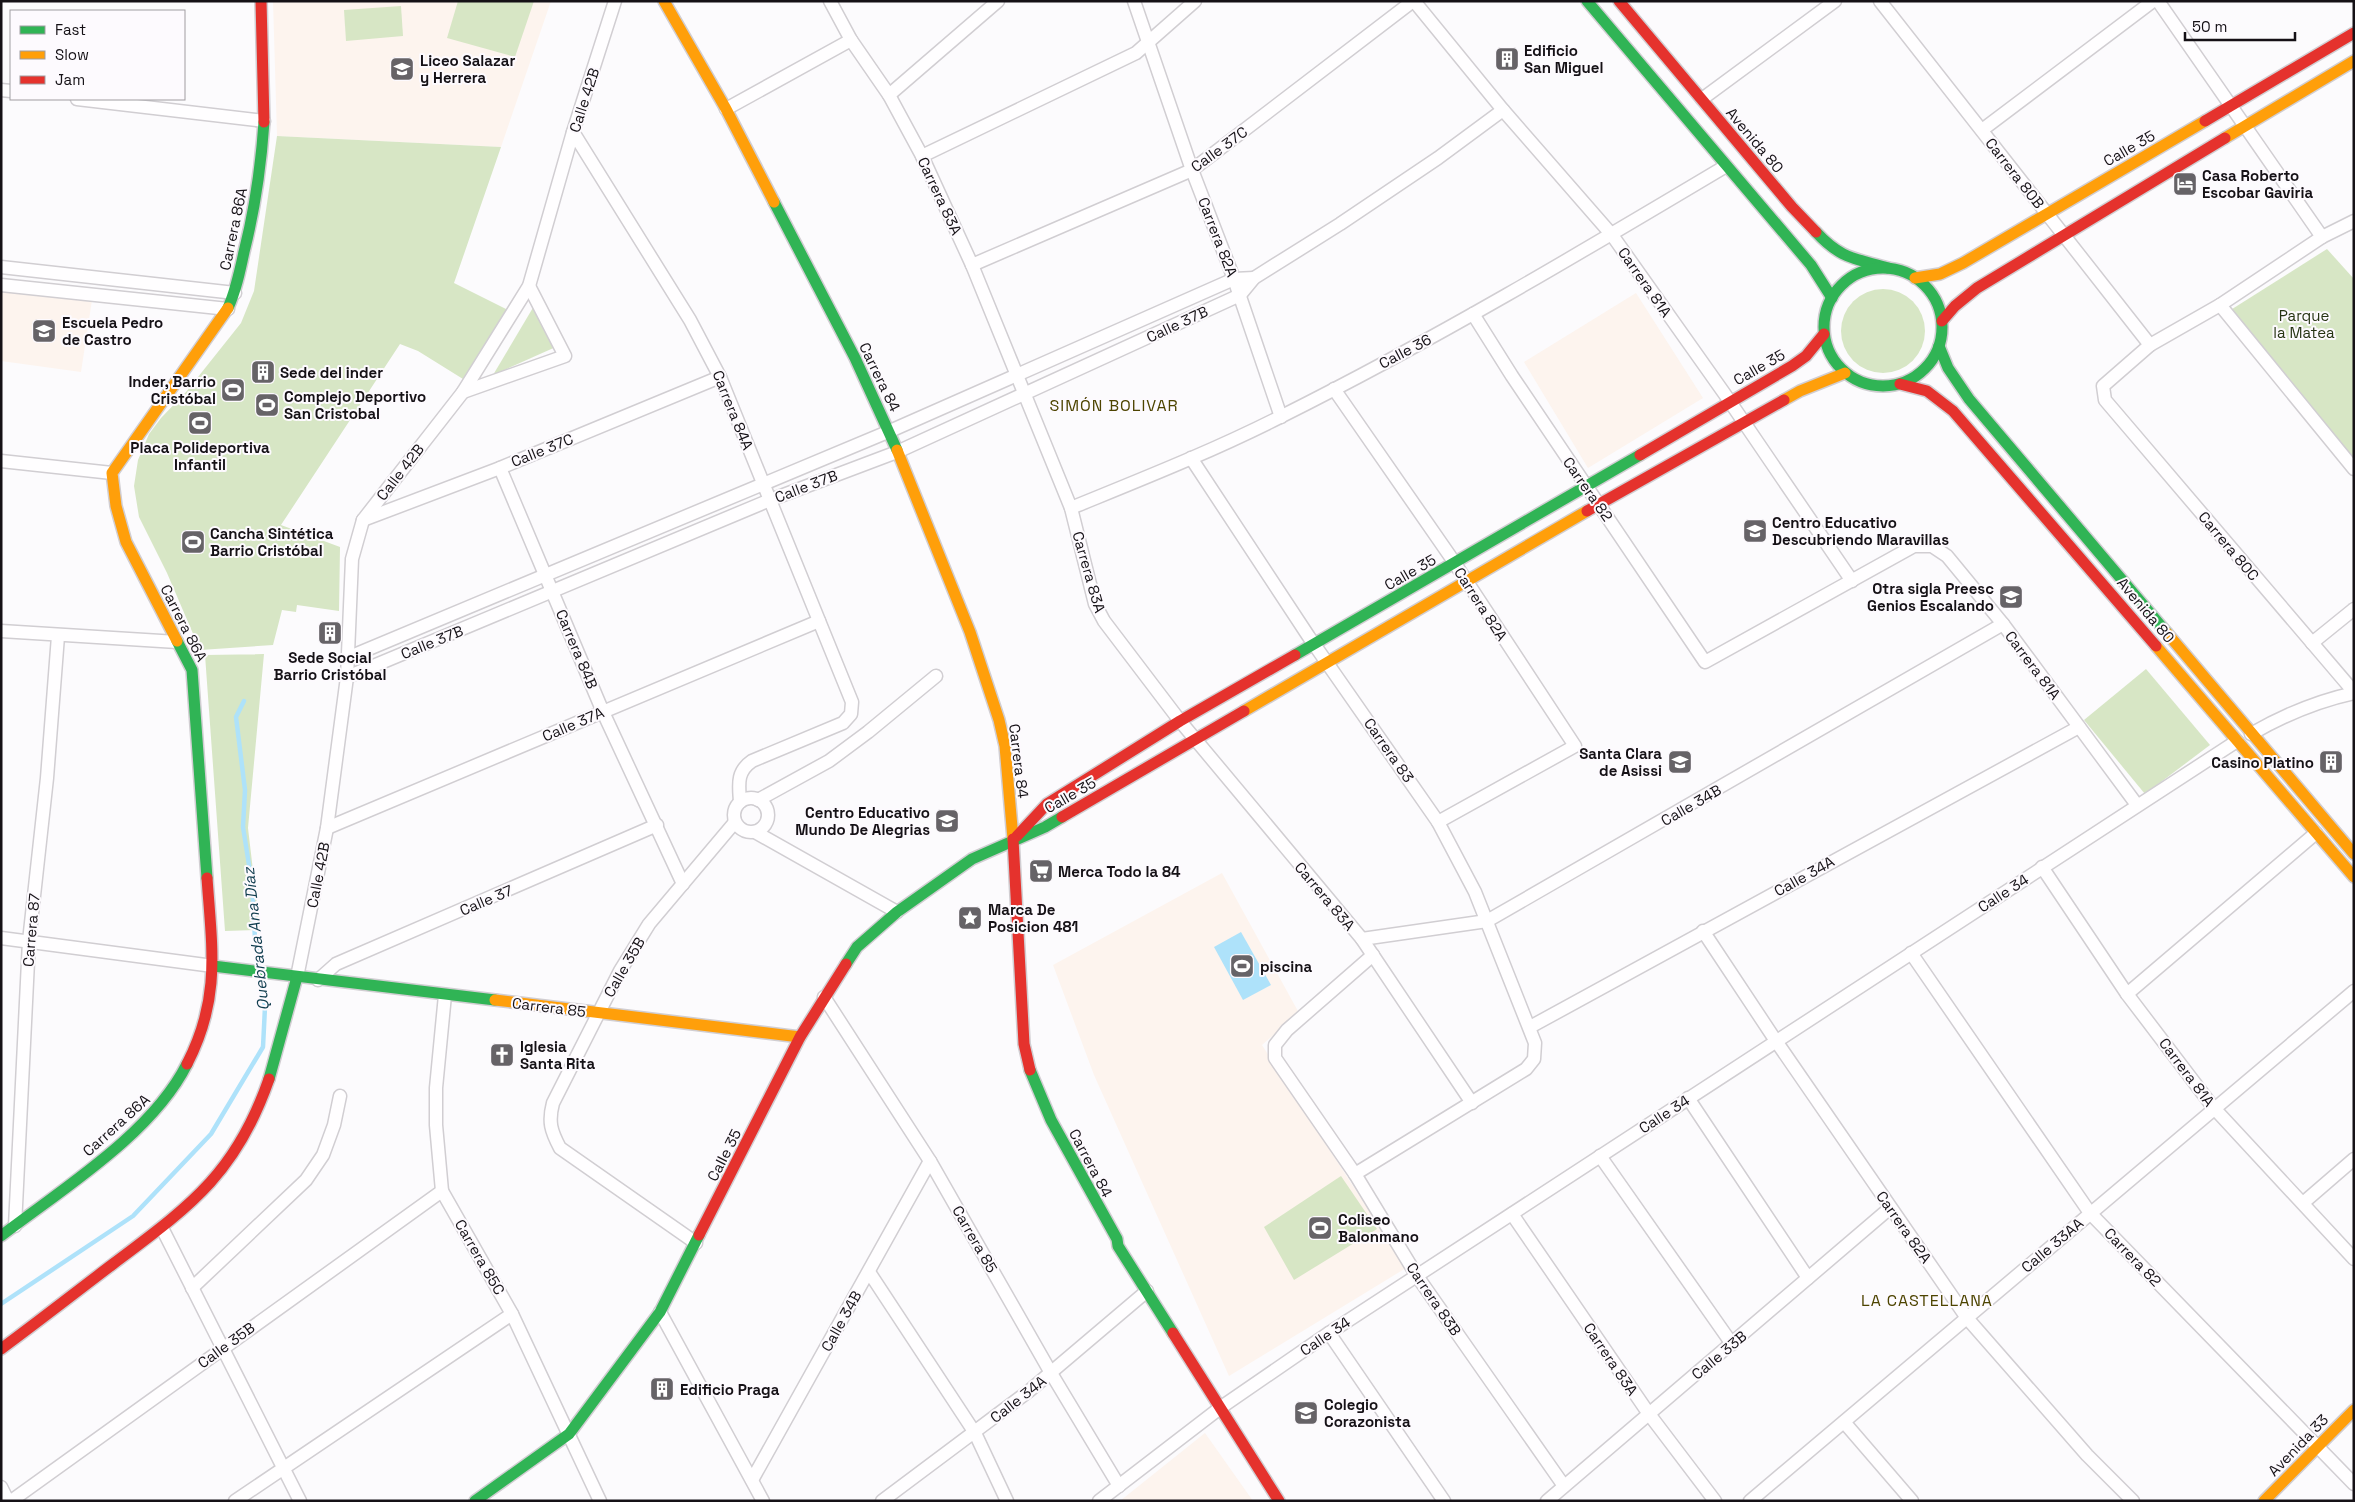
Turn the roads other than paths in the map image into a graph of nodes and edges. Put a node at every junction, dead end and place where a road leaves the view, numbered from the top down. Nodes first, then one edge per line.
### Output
1 (261, 1) edge
2 (615, 1) edge
3 (664, 1) edge
4 (830, 1) edge
5 (998, 1) edge
6 (1134, 1) edge
7 (1194, 1) edge
8 (1413, 1) edge
9 (1588, 1) edge
10 (1619, 1) edge
11 (1834, 1) edge
12 (1880, 1) edge
13 (2153, 1) edge
14 (2158, 1) edge
15 (2354, 33) edge
16 (852, 40) junction
17 (1149, 40) junction
18 (2354, 61) edge
19 (889, 95) junction
20 (1702, 99) junction
21 (86, 100) edge
22 (2231, 106) junction
23 (726, 109) junction
24 (1503, 110) junction
25 (264, 121) junction
26 (2245, 126) junction
27 (1982, 130) junction
28 (573, 132) junction
29 (922, 156) junction
30 (1726, 166) junction
31 (1192, 170) junction
32 (2047, 214) junction
33 (2354, 221) edge
34 (1612, 235) junction
35 (2064, 235) junction
36 (2322, 237) junction
37 (972, 265) junction
38 (1, 267) edge
39 (1888, 268) junction
40 (1254, 278) junction
41 (1916, 278) junction
42 (1234, 279) junction
43 (1, 285) edge
44 (528, 286) junction
45 (235, 293) junction
46 (1240, 295) junction
47 (1832, 298) junction
48 (2220, 305) junction
49 (228, 309) junction
50 (1473, 314) junction
51 (1942, 321) junction
52 (1824, 334) junction
53 (2150, 345) junction
54 (1939, 346) junction
55 (1017, 373) junction
56 (1845, 373) junction
57 (720, 377) junction
58 (1900, 384) junction
59 (1334, 389) junction
60 (463, 392) junction
61 (1026, 394) junction
62 (1729, 402) junction
63 (1281, 417) junction
64 (1744, 424) junction
65 (890, 431) junction
66 (897, 452) junction
67 (1191, 458) junction
68 (1, 461) edge
69 (500, 468) junction
70 (2354, 469) edge
71 (112, 474) junction
72 (762, 483) junction
73 (1586, 487) junction
74 (770, 500) junction
75 (1598, 504) junction
76 (1071, 508) junction
77 (363, 520) junction
78 (1455, 564) junction
79 (546, 575) junction
80 (1466, 581) junction
81 (1852, 581) junction
82 (554, 592) junction
83 (2354, 609) edge
84 (819, 621) junction
85 (2003, 624) junction
86 (1, 631) edge
87 (58, 636) junction
88 (177, 642) junction
89 (2312, 643) junction
90 (1314, 644) junction
91 (347, 658) junction
92 (1327, 662) junction
93 (936, 676) dead end
94 (348, 677) junction
95 (2354, 692) edge
96 (604, 712) junction
97 (1180, 721) junction
98 (2079, 727) junction
99 (2251, 734) junction
100 (1195, 739) junction
101 (2237, 741) junction
102 (758, 800) junction
103 (740, 802) junction
104 (2137, 805) junction
105 (736, 822) junction
106 (1438, 822) junction
107 (657, 825) junction
108 (327, 828) junction
109 (755, 832) junction
110 (2316, 833) junction
111 (1013, 840) junction
112 (2354, 854) edge
113 (2042, 867) junction
114 (2354, 877) edge
115 (683, 884) junction
116 (897, 912) junction
117 (1488, 921) junction
118 (1703, 931) junction
119 (1, 938) edge
120 (1362, 940) junction
121 (29, 942) junction
122 (1910, 953) junction
123 (1372, 955) junction
124 (213, 966) junction
125 (297, 977) junction
126 (318, 980) junction
127 (2354, 991) edge
128 (2127, 994) junction
129 (446, 995) junction
130 (824, 997) junction
131 (598, 1014) junction
132 (1530, 1027) junction
133 (800, 1037) junction
134 (1776, 1041) junction
135 (340, 1096) dead end
136 (1688, 1098) junction
137 (1472, 1103) junction
138 (2214, 1107) junction
139 (1600, 1156) junction
140 (2354, 1159) edge
141 (930, 1161) junction
142 (1355, 1174) junction
143 (442, 1191) junction
144 (2302, 1203) junction
145 (1890, 1208) junction
146 (2090, 1213) junction
147 (1512, 1214) junction
148 (16, 1226) junction
149 (162, 1228) junction
150 (1, 1236) edge
151 (696, 1243) junction
152 (2354, 1259) edge
153 (869, 1272) junction
154 (1417, 1276) junction
155 (1808, 1278) junction
156 (192, 1288) junction
157 (1148, 1291) junction
158 (660, 1312) junction
159 (512, 1314) junction
160 (1967, 1318) junction
161 (1329, 1333) junction
162 (1732, 1344) junction
163 (222, 1347) junction
164 (1, 1349) edge
165 (1051, 1373) junction
166 (1220, 1408) junction
167 (2354, 1410) edge
168 (1649, 1414) junction
169 (1844, 1422) junction
170 (975, 1433) junction
171 (569, 1434) junction
172 (2316, 1447) junction
173 (284, 1468) junction
174 (752, 1480) junction
175 (2354, 1484) edge
176 (1119, 1486) junction
177 (1564, 1486) junction
178 (1, 1487) edge
179 (9, 1501) edge
180 (235, 1501) edge
181 (300, 1501) edge
182 (475, 1501) edge
183 (600, 1501) edge
184 (763, 1501) edge
185 (882, 1501) edge
186 (1007, 1501) edge
187 (1099, 1501) edge
188 (1279, 1501) edge
189 (1444, 1501) edge
190 (1547, 1501) edge
191 (1715, 1501) edge
192 (1750, 1501) edge
193 (1912, 1501) edge
194 (2133, 1501) edge
195 (2264, 1501) edge

1 - 25 street, Carrera 86A
2 - 28 street, Calle 42B
3 - 23 street, Carrera 84
4 - 16 street, Carrera 83A
5 - 19 street
6 - 17 street, Carrera 82A
7 - 17 street
8 - 24 street, Carrera 81A
8 - 31 street, Calle 37C
9 - 30 street
10 - 20 street, Avenida 80
11 - 20 street
12 - 27 street, Carrera 80B
13 - 27 street
14 - 22 street
15 - 22 street, Calle 35
16 - 19 street, Carrera 83A
16 - 23 street
17 - 29 street
17 - 31 street, Carrera 82A
18 - 26 street
19 - 29 street, Carrera 83A
20 - 39 street, Avenida 80
21 - 25 street
22 - 26 street
22 - 32 street, Calle 35
23 - 65 street, Carrera 84
24 - 34 street, Carrera 81A
24 - 40 street, Calle 37B
25 - 45 street, Carrera 86A
26 - 35 street
26 - 36 street
27 - 32 street, Carrera 80B
28 - 44 street, Calle 42B
28 - 57 street, Carrera 84A
29 - 37 street, Carrera 83A
30 - 34 street, Calle 36
30 - 47 street
31 - 37 street, Calle 37C
31 - 42 street, Carrera 82A
32 - 35 street, Carrera 80B
32 - 41 street, Calle 35
33 - 36 street
34 - 50 street, Calle 36
34 - 62 street, Carrera 81A
35 - 51 street
35 - 53 street, Carrera 80B
36 - 48 street
37 - 55 street, Carrera 83A
38 - 45 street
39 - 41 street
39 - 47 street
40 - 42 street, Calle 37B
40 - 46 street, Calle 37B
41 - 51 street
42 - 46 street, Carrera 82A
42 - 55 street, Calle 37B
43 - 49 street
44 - 60 street, Calle 42B
44 - 60 street
45 - 49 street, Carrera 86A
46 - 61 street, Calle 37B
46 - 63 street, Carrera 82A
47 - 52 street
48 - 53 street
48 - 70 street
49 - 71 street, Carrera 86A
50 - 59 street, Calle 36
50 - 73 street, Carrera 82
51 - 54 street
52 - 56 street
52 - 62 street, Calle 35
53 - 89 street, Carrera 80C
54 - 58 street
54 - 99 street, Avenida 80
55 - 61 street, Carrera 83A
55 - 65 street, Calle 37B
56 - 58 street
56 - 64 street, Calle 35
57 - 69 street, Calle 37C
57 - 72 street, Carrera 84A
58 - 101 street, Avenida 80
59 - 63 street, Calle 36
59 - 78 street, Carrera 82A
60 - 77 street, Calle 42B
61 - 66 street, Calle 37B
61 - 76 street, Carrera 83A
62 - 64 street, Carrera 81A
62 - 73 street, Calle 35
63 - 67 street, Calle 36
64 - 75 street, Calle 35
64 - 81 street, Carrera 81A
65 - 66 street, Carrera 84
65 - 72 street, Calle 37B
66 - 74 street, Calle 37B
66 - 111 street, Carrera 84
67 - 76 street, Calle 36
67 - 90 street, Carrera 83
68 - 71 street
69 - 77 street, Calle 37C
69 - 79 street, Carrera 84B
71 - 88 street, Carrera 86A
72 - 74 street, Carrera 84A
72 - 79 street, Calle 37B
73 - 75 street, Carrera 82
73 - 78 street, Calle 35
74 - 82 street, Calle 37B
74 - 84 street, Carrera 84A
75 - 80 street, Calle 35
75 - 81 street, Carrera 82
76 - 97 street, Carrera 83A
77 - 91 street, Calle 42B
78 - 80 street, Carrera 82A
78 - 90 street, Calle 35
79 - 82 street, Carrera 84B
79 - 91 street, Calle 37B
80 - 92 street, Calle 35
80 - 106 street, Carrera 82A
81 - 85 street, Carrera 81A
82 - 94 street, Calle 37B
82 - 96 street, Carrera 84B
83 - 89 street
84 - 96 street, Calle 37A
84 - 103 street, Carrera 84A
85 - 98 street, Carrera 81A
85 - 117 street, Calle 34B
86 - 87 street
87 - 88 street
87 - 121 street, Carrera 87
88 - 124 street, Carrera 86A
89 - 95 street, Carrera 80C
90 - 92 street, Carrera 83
90 - 97 street, Calle 35
91 - 94 street, Calle 42B
92 - 100 street, Calle 35
92 - 106 street, Carrera 83
93 - 102 street
94 - 108 street, Calle 42B
95 - 99 street
96 - 107 street, Carrera 84B
96 - 108 street, Calle 37A
97 - 100 street, Carrera 83A
97 - 111 street, Calle 35
98 - 104 street, Carrera 81A
98 - 118 street, Calle 34A
99 - 112 street, Avenida 80
100 - 111 street, Calle 35
100 - 120 street, Carrera 83A
101 - 104 street, Calle 34
101 - 110 street, Avenida 80
102 - 103 street
102 - 109 street
103 - 105 street
104 - 113 street, Calle 34
105 - 109 street
105 - 115 street, Calle 35B
106 - 117 street, Carrera 83
107 - 115 street, Carrera 84B
107 - 126 street, Calle 37
108 - 125 street, Calle 42B
109 - 116 street
110 - 114 street, Avenida 80
110 - 128 street
111 - 116 street, Calle 35
111 - 157 street, Carrera 84
113 - 122 street, Calle 34
113 - 128 street, Carrera 81A
115 - 131 street, Calle 35B
116 - 130 street, Calle 35
117 - 120 street, Calle 34B
117 - 132 street, Carrera 83
118 - 132 street, Calle 34A
118 - 134 street, Carrera 82A
119 - 121 street
120 - 123 street, Carrera 83A
121 - 124 street
121 - 148 street, Carrera 87
122 - 134 street, Calle 34
122 - 146 street, Carrera 82
123 - 137 street, Carrera 83A
123 - 142 street, Carrera 83B
124 - 125 street
124 - 148 street, Carrera 86A
125 - 126 street, Carrera 85
125 - 149 street
126 - 129 street, Carrera 85
127 - 138 street, Calle 33AA
128 - 138 street, Carrera 81A
129 - 131 street, Carrera 85
129 - 143 street, Carrera 85C
130 - 133 street, Calle 35
130 - 141 street, Carrera 85
131 - 133 street, Carrera 85
131 - 151 street, Calle 35B
132 - 137 street, Carrera 83
133 - 151 street, Calle 35
134 - 136 street, Calle 34
134 - 145 street, Carrera 82A
135 - 156 street
136 - 139 street, Calle 34
136 - 155 street
137 - 142 street
138 - 144 street, Carrera 81A
138 - 146 street, Calle 33AA
139 - 147 street, Calle 34
139 - 162 street
140 - 144 street
141 - 153 street, Calle 34B
141 - 165 street, Carrera 85
142 - 154 street, Carrera 83B
143 - 159 street, Carrera 85C
143 - 163 street, Calle 35B
144 - 152 street, Carrera 81A
145 - 155 street, Calle 33B
145 - 160 street, Carrera 82A
146 - 160 street, Calle 33AA
146 - 172 street, Carrera 82
147 - 154 street, Calle 34
147 - 168 street, Carrera 83A
148 - 150 street, Carrera 86A
149 - 156 street
149 - 164 street
151 - 158 street, Calle 35
153 - 170 street
153 - 174 street, Calle 34B
154 - 161 street, Calle 34
154 - 177 street, Carrera 83B
155 - 162 street, Calle 33B
156 - 163 street
157 - 165 street, Calle 34A
157 - 166 street, Carrera 84
158 - 171 street, Calle 35
158 - 174 street
159 - 171 street, Carrera 85C
159 - 173 street
160 - 169 street, Calle 33AA
160 - 194 street, Carrera 82A
161 - 166 street, Calle 34
161 - 189 street
162 - 168 street, Calle 33B
163 - 173 street
163 - 179 street, Calle 35B
165 - 170 street, Calle 34A
165 - 176 street, Carrera 85
166 - 176 street, Calle 34
166 - 188 street, Carrera 84
167 - 172 street, Avenida 33
168 - 177 street, Calle 33B
168 - 191 street, Carrera 83A
169 - 192 street, Calle 33AA
169 - 193 street
170 - 185 street, Calle 34A
170 - 186 street
171 - 182 street, Calle 35
171 - 183 street, Carrera 85C
172 - 175 street, Carrera 82
172 - 195 street, Avenida 33
173 - 180 street
173 - 181 street
174 - 184 street
176 - 187 street, Calle 34
177 - 190 street, Calle 33B
178 - 179 street

